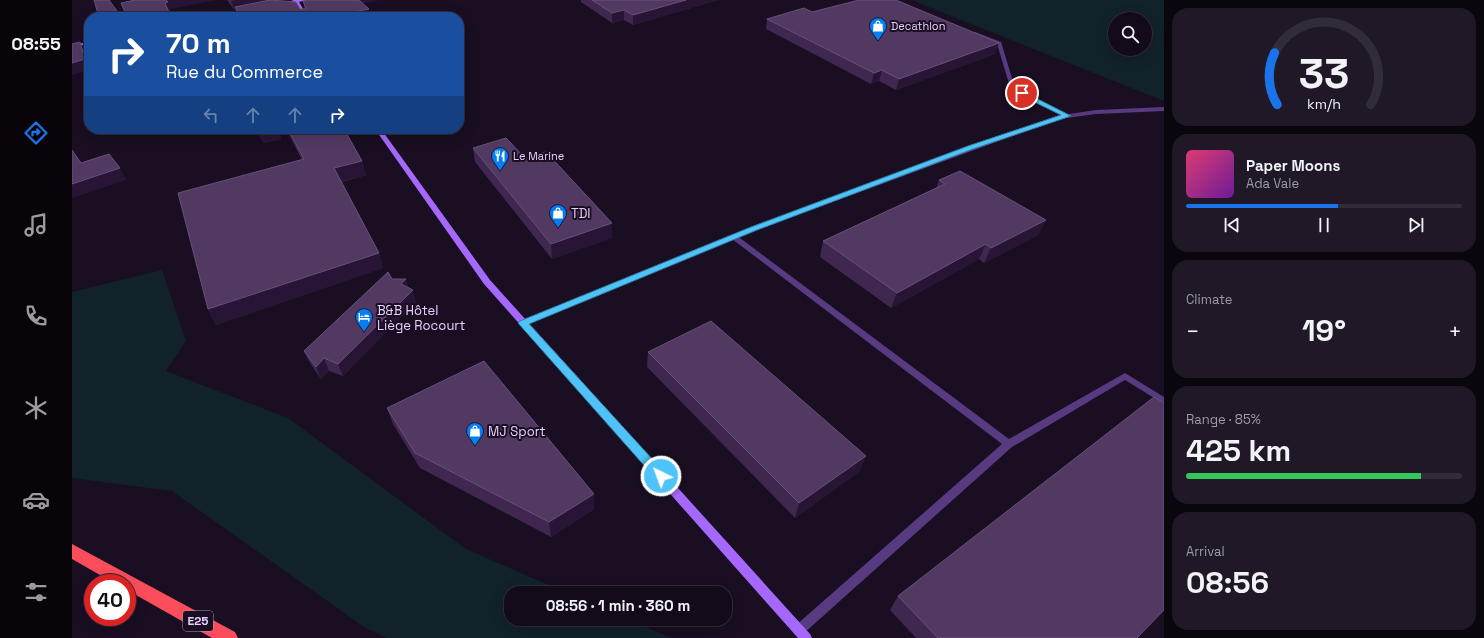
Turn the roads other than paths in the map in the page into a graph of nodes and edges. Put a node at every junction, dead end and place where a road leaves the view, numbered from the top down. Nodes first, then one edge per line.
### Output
1 (304, 0) edge
2 (296, 1) edge
3 (274, 6) edge
4 (250, 11) edge
5 (245, 12) edge
6 (303, 12) edge
7 (964, 29) edge
8 (84, 44) edge
9 (72, 46) edge
10 (1164, 109) edge
11 (1068, 116) junction
12 (382, 134) edge
13 (734, 237) junction
14 (523, 323) junction
15 (1164, 401) edge
16 (1009, 444) junction
17 (72, 551) edge
18 (799, 630) junction
19 (229, 638) edge
20 (806, 638) edge

1 - 2 street
2 - 3 street
2 - 6 street
4 - 5 street
7 - 11 street
8 - 9 street
10 - 11 street
11 - 13 street
12 - 14 street
13 - 14 street
13 - 16 street
14 - 18 street
15 - 16 street
16 - 18 street
17 - 19 highway, E25
18 - 20 street

